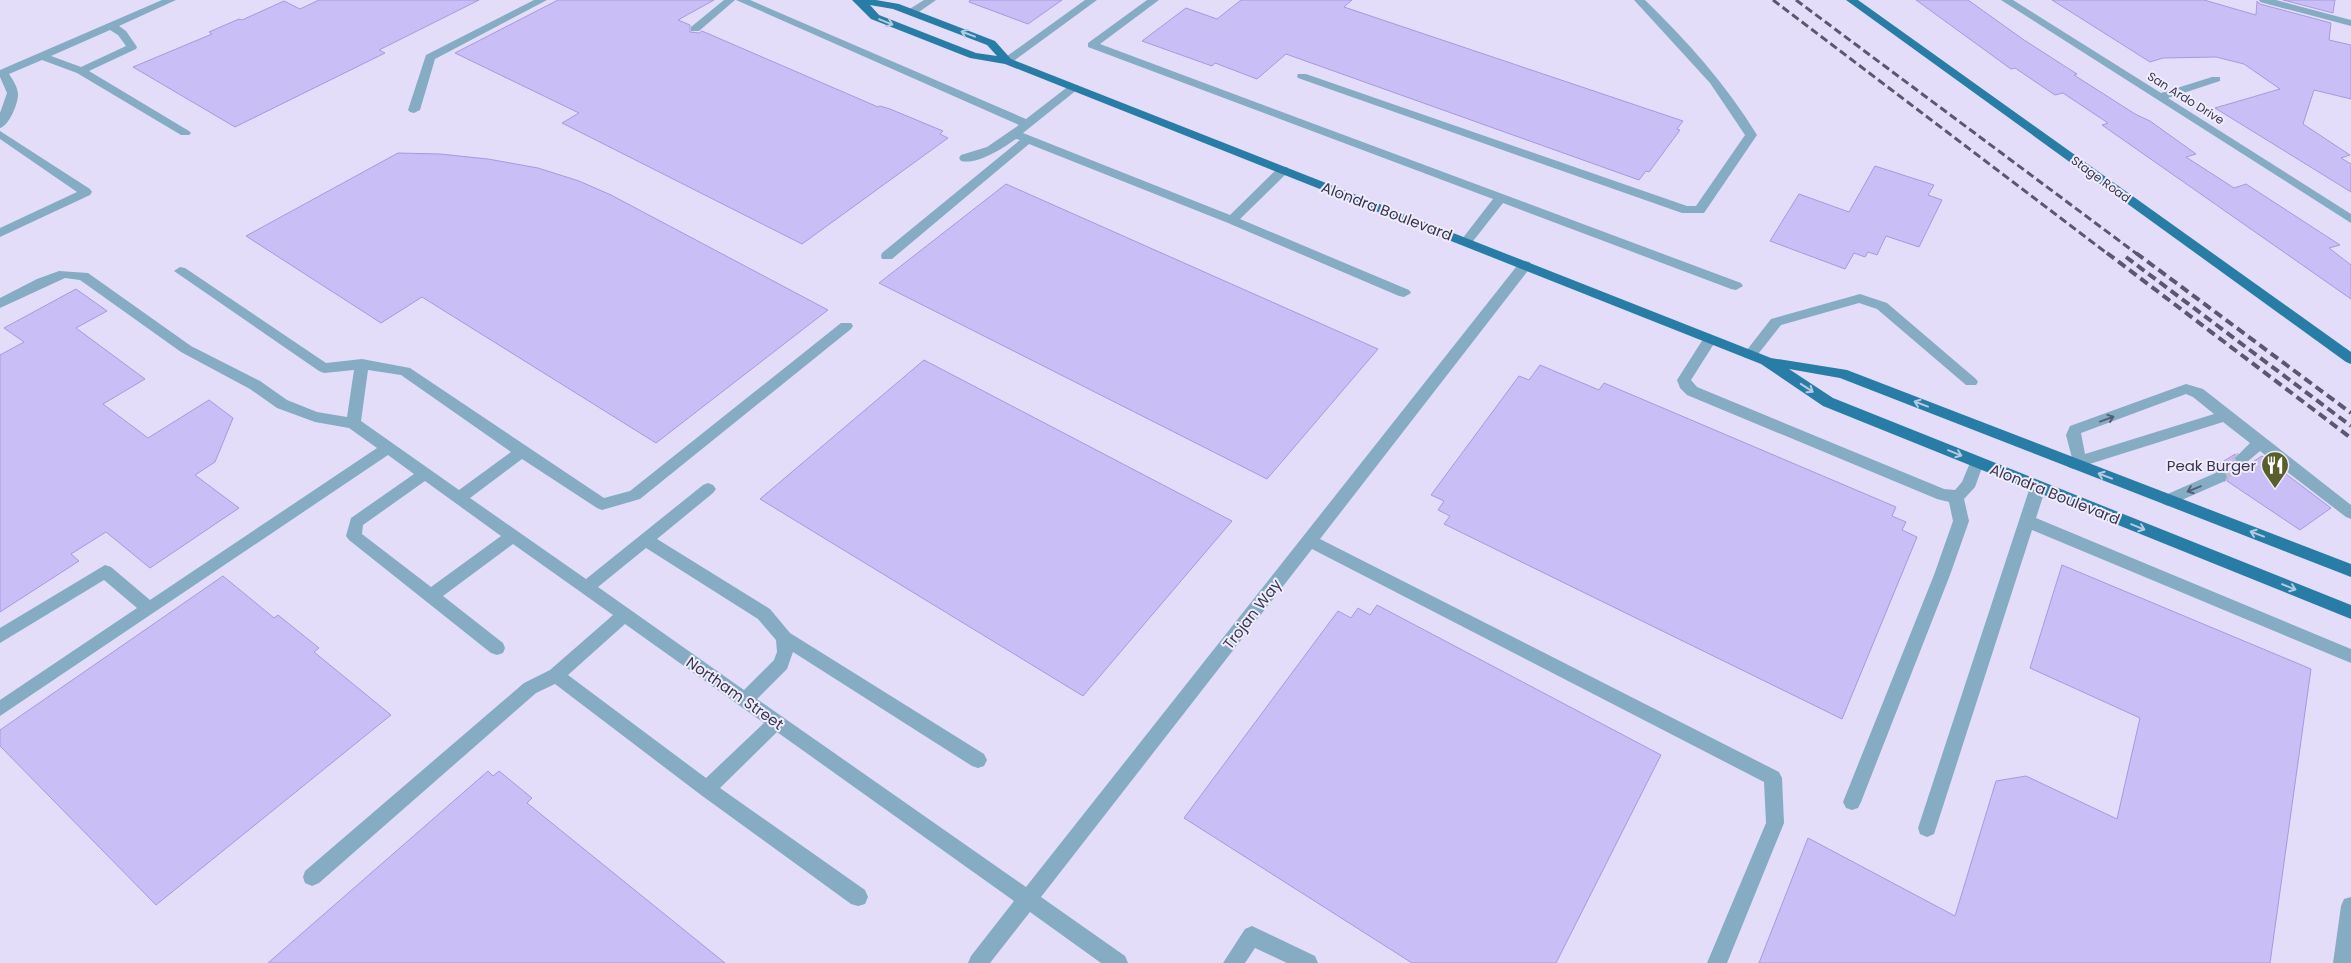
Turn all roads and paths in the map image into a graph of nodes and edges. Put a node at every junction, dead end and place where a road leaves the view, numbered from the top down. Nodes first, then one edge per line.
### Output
1 (171, 0) edge
2 (542, 0) edge
3 (730, 0) edge
4 (741, 0) edge
5 (932, 0) edge
6 (1092, 0) edge
7 (1154, 0) edge
8 (1639, 0) edge
9 (1851, 0) edge
10 (2006, 0) edge
11 (2264, 0) edge
12 (859, 1) edge
13 (912, 12) junction
14 (2351, 22) edge
15 (111, 26) junction
16 (695, 29) dead end
17 (42, 56) junction
18 (1007, 61) junction
19 (80, 71) junction
20 (2, 73) edge
21 (1302, 76) dead end
22 (2216, 79) dead end
23 (1074, 87) junction
24 (2160, 97) junction
25 (414, 110) dead end
26 (1028, 124) junction
27 (0, 125) edge
28 (185, 133) dead end
29 (0, 134) edge
30 (1015, 134) junction
31 (1028, 139) junction
32 (965, 158) dead end
33 (1283, 170) junction
34 (1500, 198) junction
35 (2351, 219) edge
36 (1232, 220) junction
37 (0, 233) edge
38 (1466, 242) junction
39 (887, 256) dead end
40 (1525, 265) junction
41 (180, 271) dead end
42 (1736, 286) dead end
43 (1404, 293) dead end
44 (0, 304) edge
45 (846, 326) dead end
46 (1710, 339) junction
47 (1750, 355) junction
48 (2351, 359) edge
49 (1766, 361) junction
50 (362, 364) junction
51 (1971, 382) dead end
52 (2225, 416) junction
53 (353, 423) junction
54 (2260, 443) junction
55 (388, 448) junction
56 (522, 452) junction
57 (2242, 458) tunnel mouth
58 (1977, 462) junction
59 (2076, 462) junction
60 (424, 474) junction
61 (2220, 477) tunnel mouth
62 (2038, 487) junction
63 (708, 489) dead end
64 (1956, 497) junction
65 (459, 498) junction
66 (2168, 500) junction
67 (2351, 513) edge
68 (2027, 521) junction
69 (512, 536) junction
70 (645, 540) junction
71 (1310, 541) junction
72 (2351, 571) edge
73 (586, 588) junction
74 (431, 596) junction
75 (149, 609) junction
76 (2351, 612) edge
77 (624, 615) junction
78 (0, 636) edge
79 (784, 638) junction
80 (497, 648) dead end
81 (2351, 656) edge
82 (556, 675) junction
83 (745, 700) junction
84 (0, 709) edge
85 (776, 722) junction
86 (978, 760) dead end
87 (707, 789) junction
88 (1852, 802) dead end
89 (1926, 828) dead end
90 (312, 877) dead end
91 (858, 897) dead end
92 (1027, 900) junction
93 (2351, 906) edge
94 (978, 963) edge
95 (1118, 963) edge
96 (1232, 963) edge
97 (1308, 963) edge
98 (1717, 963) edge
99 (2343, 963) edge

1 - 15 street
2 - 25 street
3 - 16 street
4 - 26 street
5 - 13 street
6 - 18 street
7 - 34 street
8 - 21 street
9 - 48 main road, Stage Road
10 - 24 street, San Ardo Drive
11 - 14 street
12 - 13 main road, Alondra Boulevard
12 -> 18 main road, Alondra Boulevard
18 -> 13 main road, Alondra Boulevard
15 - 17 street
15 - 19 street
17 - 19 street
17 - 20 street
18 - 23 main road, Alondra Boulevard
19 - 28 street
20 - 27 street
22 - 24 street
23 - 26 street
23 - 33 main road, Alondra Boulevard
24 - 35 street, San Ardo Drive
26 - 30 street
29 - 37 street
30 - 31 street
30 - 32 street
31 - 36 street
31 - 39 street
33 - 36 street
33 - 38 main road, Alondra Boulevard
34 - 38 street
34 - 42 street
36 - 43 street
38 - 40 main road, Alondra Boulevard
40 - 46 main road, Alondra Boulevard
40 - 71 street, Trojan Way
41 - 50 street
44 - 53 street
45 - 56 street
46 - 47 main road, Alondra Boulevard
46 - 64 street
47 - 49 main road, Alondra Boulevard
47 - 51 street
49 -> 58 main road, Alondra Boulevard
59 -> 49 main road, Alondra Boulevard
50 - 53 street
50 - 56 street
52 - 54 street
52 - 59 street
59 -> 52 street
53 - 55 street, Northam Street
54 - 57 street
54 - 67 street
55 - 60 street, Northam Street
55 - 75 street
56 - 65 street
58 - 62 main road, Alondra Boulevard
58 - 64 street
66 -> 59 main road, Alondra Boulevard
60 - 65 street, Northam Street
60 - 74 street
61 -> 66 street
62 - 68 street
62 -> 76 main road, Alondra Boulevard
63 - 70 street
64 - 88 street
65 - 69 street, Northam Street
72 -> 66 main road, Alondra Boulevard
68 - 81 street
68 - 89 street
69 - 73 street, Northam Street
69 - 74 street
70 - 73 street
70 - 79 street
71 - 92 street, Trojan Way
71 - 98 street
73 - 77 street, Northam Street
74 - 80 street
75 - 78 street
75 - 84 street
77 - 82 street
77 - 83 street, Northam Street
79 - 83 street
79 - 86 street
82 - 87 street
82 - 90 street
83 - 85 street, Northam Street
85 - 87 street
85 - 92 street, Northam Street
87 - 91 street
92 - 94 street, Trojan Way
92 - 95 street, Northam Street
93 - 99 street
96 - 97 street

